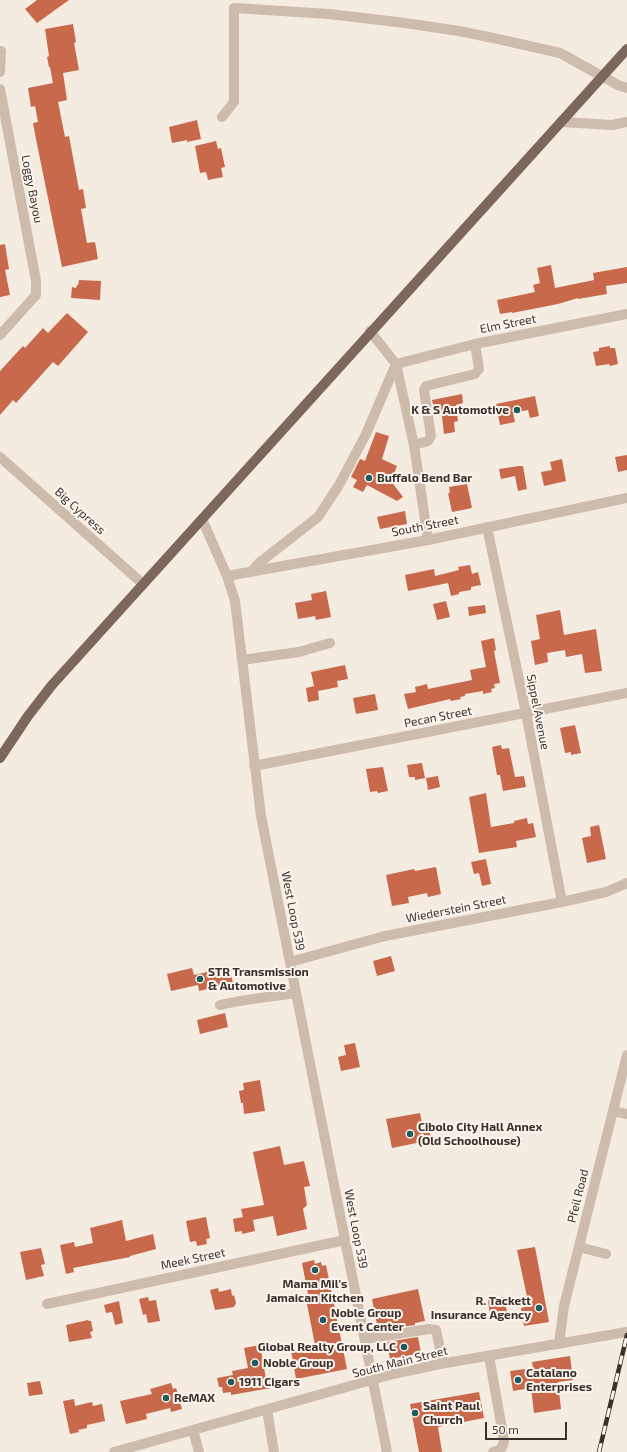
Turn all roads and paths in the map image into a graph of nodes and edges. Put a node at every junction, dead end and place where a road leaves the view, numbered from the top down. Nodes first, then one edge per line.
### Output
1 (627, 49) edge
2 (1, 51) dead end
3 (0, 72) edge
4 (603, 76) junction
5 (627, 88) edge
6 (0, 89) edge
7 (222, 117) dead end
8 (561, 122) junction
9 (627, 122) edge
10 (627, 314) edge
11 (370, 332) junction
12 (0, 335) edge
13 (475, 344) junction
14 (396, 364) junction
15 (414, 445) junction
16 (0, 456) edge
17 (627, 498) edge
18 (202, 519) junction
19 (487, 527) junction
20 (428, 540) junction
21 (251, 572) junction
22 (227, 576) junction
23 (143, 584) junction
24 (330, 643) dead end
25 (242, 660) junction
26 (627, 693) edge
27 (526, 713) junction
28 (0, 758) edge
29 (254, 766) junction
30 (627, 883) edge
31 (562, 902) junction
32 (290, 962) junction
33 (296, 993) junction
34 (220, 1005) dead end
35 (627, 1055) edge
36 (613, 1111) junction
37 (627, 1114) edge
38 (345, 1240) junction
39 (579, 1247) junction
40 (606, 1254) dead end
41 (47, 1304) dead end
42 (627, 1332) edge
43 (365, 1339) junction
44 (559, 1344) junction
45 (489, 1356) junction
46 (443, 1364) junction
47 (373, 1381) junction
48 (267, 1410) junction
49 (193, 1430) junction
50 (505, 1448) edge
51 (114, 1452) edge
52 (199, 1452) edge
53 (274, 1452) edge
54 (386, 1452) edge
55 (492, 1452) edge

1 - 4 main road
2 - 3 street
4 - 5 street
4 - 7 street
4 - 8 main road
6 - 12 street, Loggy Bayou
8 - 9 street
8 - 11 main road
10 - 13 street, Elm Street
11 - 14 street
11 - 18 main road
13 - 14 street, Elm Street
13 - 15 street
14 - 15 street
14 - 21 street
15 - 20 street
16 - 23 street, Big Cypress
17 - 19 street, South Street
18 - 22 street, West Loop 539
18 - 23 main road
19 - 20 street, South Street
19 - 27 street, Sippel Avenue
20 - 21 street, South Street
21 - 22 street, South Street
22 - 25 street, West Loop 539
23 - 28 main road
24 - 25 street
25 - 29 street, West Loop 539
26 - 27 street, Pecan Street
27 - 29 street, Pecan Street
27 - 31 street, Sippel Avenue
29 - 32 street, West Loop 539
30 - 31 street, Wiederstein Street
31 - 32 street, Wiederstein Street
32 - 33 street, West Loop 539
33 - 34 street
33 - 38 street, West Loop 539
35 - 36 street, Pfeil Road
36 - 37 street
36 - 39 street, Pfeil Road
38 - 41 street, Meek Street
38 - 43 street, West Loop 539
39 - 40 street
39 - 44 street, Pfeil Road
42 - 44 street, South Main Street
43 - 46 street
43 - 47 street, West Loop 539
44 - 45 street, South Main Street
45 - 46 street, South Main Street
45 - 50 street
46 - 47 street, South Main Street
47 - 48 street, South Main Street
47 - 54 street, West Loop 539
48 - 49 street, South Main Street
48 - 53 street
49 - 51 street, South Main Street
49 - 52 street
50 - 55 street

